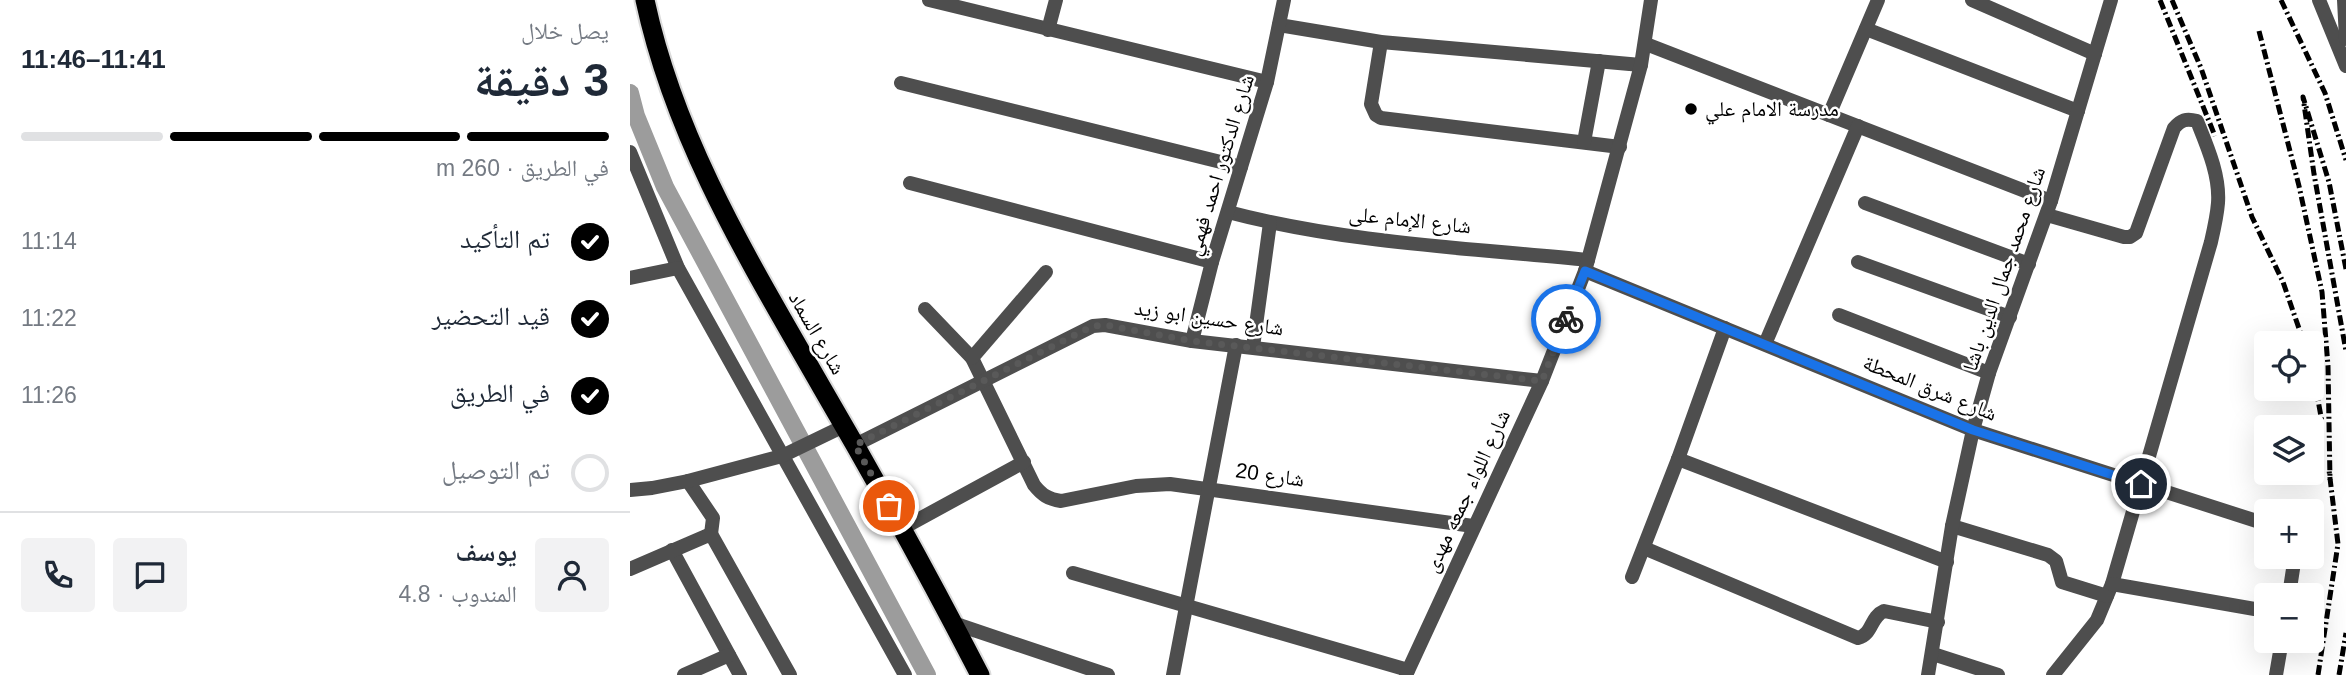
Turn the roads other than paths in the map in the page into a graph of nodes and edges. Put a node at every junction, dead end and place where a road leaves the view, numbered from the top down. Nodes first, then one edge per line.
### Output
1 (645, 0) edge
2 (929, 0) edge
3 (1056, 0) edge
4 (1284, 0) edge
5 (1661, 0) edge
6 (1878, 0) edge
7 (1972, 0) edge
8 (2319, 0) edge
9 (2344, 0) edge
10 (2110, 2) edge
11 (950, 3) edge
12 (1651, 6) edge
13 (1279, 25) junction
14 (1866, 29) junction
15 (1048, 30) junction
16 (2346, 39) edge
17 (1381, 42) junction
18 (1646, 44) junction
19 (2095, 54) junction
20 (1599, 61) junction
21 (1641, 65) junction
22 (2346, 66) edge
23 (1267, 82) junction
24 (901, 83) dead end
25 (2078, 111) junction
26 (1829, 115) junction
27 (1858, 126) junction
28 (1584, 142) junction
29 (1620, 147) junction
30 (632, 160) edge
31 (1241, 167) junction
32 (910, 183) dead end
33 (1866, 203) dead end
34 (2049, 208) junction
35 (1228, 212) junction
36 (1270, 223) junction
37 (1212, 262) junction
38 (1858, 262) dead end
39 (2029, 264) junction
40 (1587, 265) junction
41 (678, 268) junction
42 (1046, 272) dead end
43 (630, 278) edge
44 (925, 309) dead end
45 (1839, 315) dead end
46 (2010, 317) junction
47 (1725, 328) junction
48 (1192, 341) junction
49 (1765, 344) junction
50 (1236, 345) junction
51 (1252, 346) junction
52 (972, 358) junction
53 (1989, 373) junction
54 (984, 381) junction
55 (1542, 381) junction
56 (844, 426) junction
57 (1973, 430) junction
58 (855, 445) junction
59 (782, 456) junction
60 (1678, 459) junction
61 (1024, 462) junction
62 (688, 481) junction
63 (2141, 484) junction
64 (1210, 488) junction
65 (630, 490) edge
66 (2254, 520) edge
67 (1473, 526) junction
68 (1952, 526) junction
69 (901, 529) junction
70 (711, 534) junction
71 (1644, 548) junction
72 (672, 550) junction
73 (1947, 562) junction
74 (630, 569) edge
75 (1073, 573) dead end
76 (1632, 577) dead end
77 (2110, 590) junction
78 (1186, 606) junction
79 (2254, 609) edge
80 (1938, 622) junction
81 (953, 623) junction
82 (2280, 653) edge
83 (729, 654) junction
84 (1933, 654) junction
85 (1407, 673) edge
86 (684, 675) edge
87 (740, 675) edge
88 (790, 675) edge
89 (905, 675) edge
90 (980, 675) edge
91 (1108, 675) edge
92 (1173, 675) edge
93 (1928, 675) edge
94 (1998, 675) edge
95 (2053, 675) edge
96 (2276, 675) edge

1 - 56 highway, شارع السماد
2 - 11 street
3 - 15 street
4 - 13 street, شارع الدكتور احمد فهمي
5 - 12 street
6 - 14 street
7 - 19 street
8 - 22 street
9 - 16 street
10 - 19 street, شارع محمد جمال الدين باشا
11 - 15 street
12 - 18 street, شارع اللواء جمعه مهدى
13 - 17 street
13 - 23 street, شارع الدكتور احمد فهمي
14 - 25 street
14 - 26 street
15 - 23 street
17 - 20 street
17 - 28 street
18 - 21 street, شارع اللواء جمعه مهدى
18 - 26 street
19 - 25 street, شارع محمد جمال الدين باشا
20 - 21 street
20 - 28 street
21 - 29 street, شارع اللواء جمعه مهدى
23 - 31 street, شارع الدكتور احمد فهمي
24 - 31 street
25 - 34 street, شارع محمد جمال الدين باشا
26 - 27 street
27 - 34 street
27 - 49 street
28 - 29 street
29 - 40 street, شارع اللواء جمعه مهدى
30 - 41 street
31 - 35 street, شارع الدكتور احمد فهمي
32 - 37 street
33 - 39 street
34 - 39 street, شارع محمد جمال الدين باشا
34 - 63 street
35 - 36 street, شارع الإمام على
35 - 37 street, شارع الدكتور احمد فهمي
36 - 40 street, شارع الإمام على
36 - 51 street
37 - 48 street, شارع الدكتور احمد فهمي
38 - 46 street
39 - 46 street, شارع محمد جمال الدين باشا
40 - 47 street, شارع شرق المحطة
40 - 55 street, شارع اللواء جمعه مهدى
41 - 43 street
41 - 59 street
42 - 52 street
44 - 52 street
45 - 53 street
46 - 53 street, شارع محمد جمال الدين باشا
47 - 49 street, شارع شرق المحطة
47 - 60 street
48 - 50 street, شارع حسين ابو زيد
48 - 54 street, شارع حسين ابو زيد
49 - 57 street, شارع شرق المحطة
50 - 51 street, شارع حسين ابو زيد
50 - 64 street
51 - 55 street, شارع حسين ابو زيد
52 - 54 street
53 - 57 street, شارع محمد جمال الدين باشا
54 - 58 street, شارع حسين ابو زيد
54 - 61 street
55 - 67 street, شارع اللواء جمعه مهدى
56 - 58 highway, شارع السماد
56 - 59 street
57 - 63 street, شارع شرق المحطة
57 - 68 street, شارع محمد جمال الدين باشا
58 - 69 highway, شارع السماد
59 - 62 street
59 - 89 street
60 - 71 street
60 - 73 street
61 - 64 street, شارع 20
61 - 69 street
62 - 65 street
62 - 70 street
63 - 66 street, شارع شرق المحطة
63 - 77 street
64 - 67 street, شارع 20
64 - 78 street
67 - 85 street, شارع اللواء جمعه مهدى
68 - 73 street, شارع محمد جمال الدين باشا
68 - 77 street
69 - 81 highway, شارع السماد
70 - 72 street
70 - 88 street
71 - 76 street
71 - 80 street
72 - 74 street
72 - 83 street
73 - 80 street, شارع محمد جمال الدين باشا
75 - 78 street
77 - 79 street
77 - 95 street
78 - 85 street
78 - 92 street
80 - 84 street, شارع محمد جمال الدين باشا
81 - 90 highway, شارع السماد
81 - 91 street
82 - 96 street
83 - 86 street
83 - 87 street
84 - 93 street, شارع محمد جمال الدين باشا
84 - 94 street

